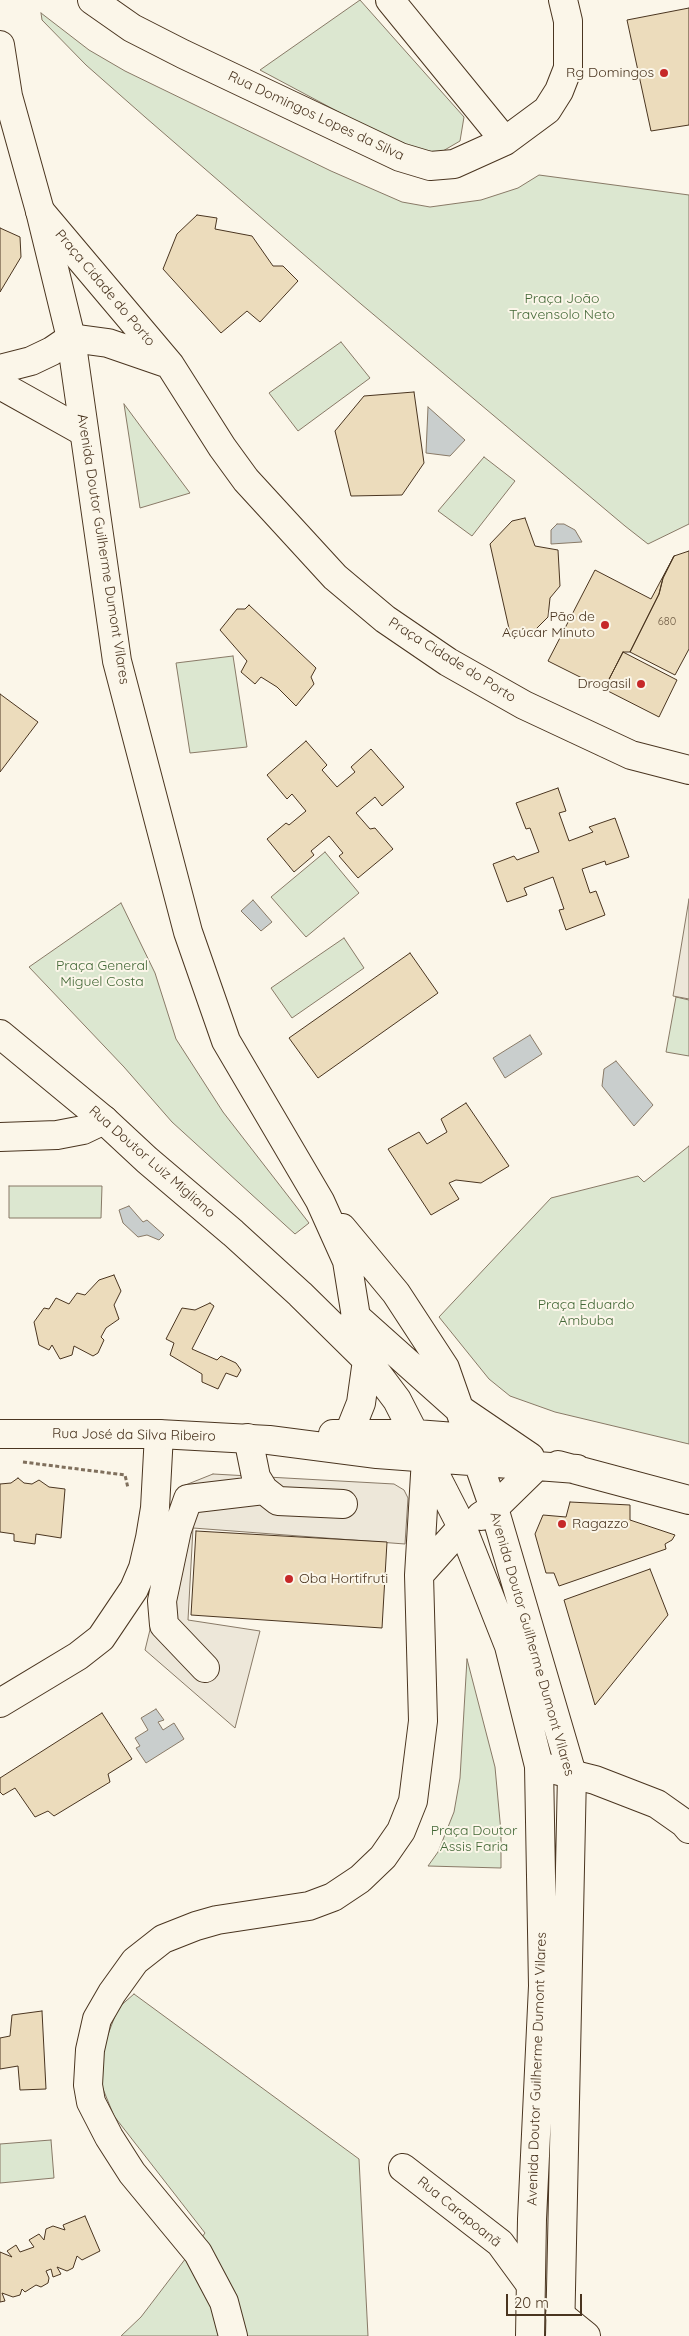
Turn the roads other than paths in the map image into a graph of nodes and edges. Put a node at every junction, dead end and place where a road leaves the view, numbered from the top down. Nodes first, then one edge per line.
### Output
1 (92, 0) edge
2 (390, 0) edge
3 (563, 0) edge
4 (0, 45) edge
5 (506, 141) junction
6 (40, 211) junction
7 (71, 338) junction
8 (170, 365) junction
9 (0, 369) edge
10 (0, 384) edge
11 (84, 432) junction
12 (689, 770) edge
13 (0, 1034) edge
14 (104, 1120) junction
15 (0, 1137) edge
16 (320, 1202) junction
17 (300, 1294) junction
18 (356, 1317) junction
19 (367, 1360) junction
20 (458, 1408) junction
21 (349, 1433) junction
22 (0, 1434) edge
23 (159, 1434) junction
24 (258, 1439) junction
25 (421, 1446) junction
26 (473, 1450) junction
27 (533, 1462) junction
28 (264, 1490) junction
29 (689, 1500) edge
30 (343, 1504) dead end
31 (494, 1508) junction
32 (462, 1527) junction
33 (419, 1575) junction
34 (205, 1668) dead end
35 (0, 1703) edge
36 (539, 1766) junction
37 (572, 1774) junction
38 (689, 1829) edge
39 (403, 2168) dead end
40 (530, 2284) junction
41 (560, 2325) edge
42 (233, 2336) edge
43 (530, 2336) edge
44 (586, 2336) edge

1 - 5 main road, Rua Domingos Lopes da Silva
2 - 5 main road
3 - 5 main road, Rua Domingos Lopes da Silva
4 - 6 main road, Avenida Doutor Guilherme Dumont Vilares
6 - 7 main road, Avenida Doutor Guilherme Dumont Vilares
6 - 8 main road, Praça Cidade do Porto
7 - 8 main road, Praça Cidade do Porto
7 - 9 main road
7 - 11 main road, Avenida Doutor Guilherme Dumont Vilares
8 - 12 main road, Praça Cidade do Porto
10 - 11 main road
11 - 16 main road, Avenida Doutor Guilherme Dumont Vilares
13 - 14 main road, Rua Doutor Luiz Migliano
14 - 15 main road
14 - 17 main road, Rua Doutor Luiz Migliano
16 - 18 main road, Avenida Doutor Guilherme Dumont Vilares
16 - 20 main road, Avenida Doutor Guilherme Dumont Vilares
17 - 18 main road, Rua Doutor Luiz Migliano
17 - 19 main road, Rua Doutor Luiz Migliano
18 - 19 main road
18 - 20 main road, Avenida Doutor Guilherme Dumont Vilares
19 - 21 main road
19 - 25 main road, Avenida Doutor Guilherme Dumont Vilares
20 - 26 main road, Avenida Doutor Guilherme Dumont Vilares
20 - 27 main road
21 - 24 main road, Rua José da Silva Ribeiro
21 - 25 main road, Rua José da Silva Ribeiro
22 - 23 main road, Rua José da Silva Ribeiro
23 - 24 main road, Rua José da Silva Ribeiro
23 - 35 main road
24 - 25 main road, Rua José da Silva Ribeiro
24 - 28 main road
25 - 26 main road
25 - 32 main road, Avenida Doutor Guilherme Dumont Vilares
25 - 33 main road
26 - 27 main road
26 - 31 main road, Avenida Doutor Guilherme Dumont Vilares
27 - 29 main road
27 - 31 main road
28 - 30 main road
28 - 34 main road
31 - 32 main road
31 - 37 main road, Avenida Doutor Guilherme Dumont Vilares
32 - 33 main road
32 - 36 main road, Avenida Doutor Guilherme Dumont Vilares
33 - 42 main road
36 - 37 main road
36 - 40 main road, Avenida Doutor Guilherme Dumont Vilares
37 - 38 main road
37 - 41 main road, Avenida Doutor Guilherme Dumont Vilares
39 - 40 main road, Rua Carapoanã
40 - 43 main road, Avenida Doutor Guilherme Dumont Vilares
41 - 44 main road

